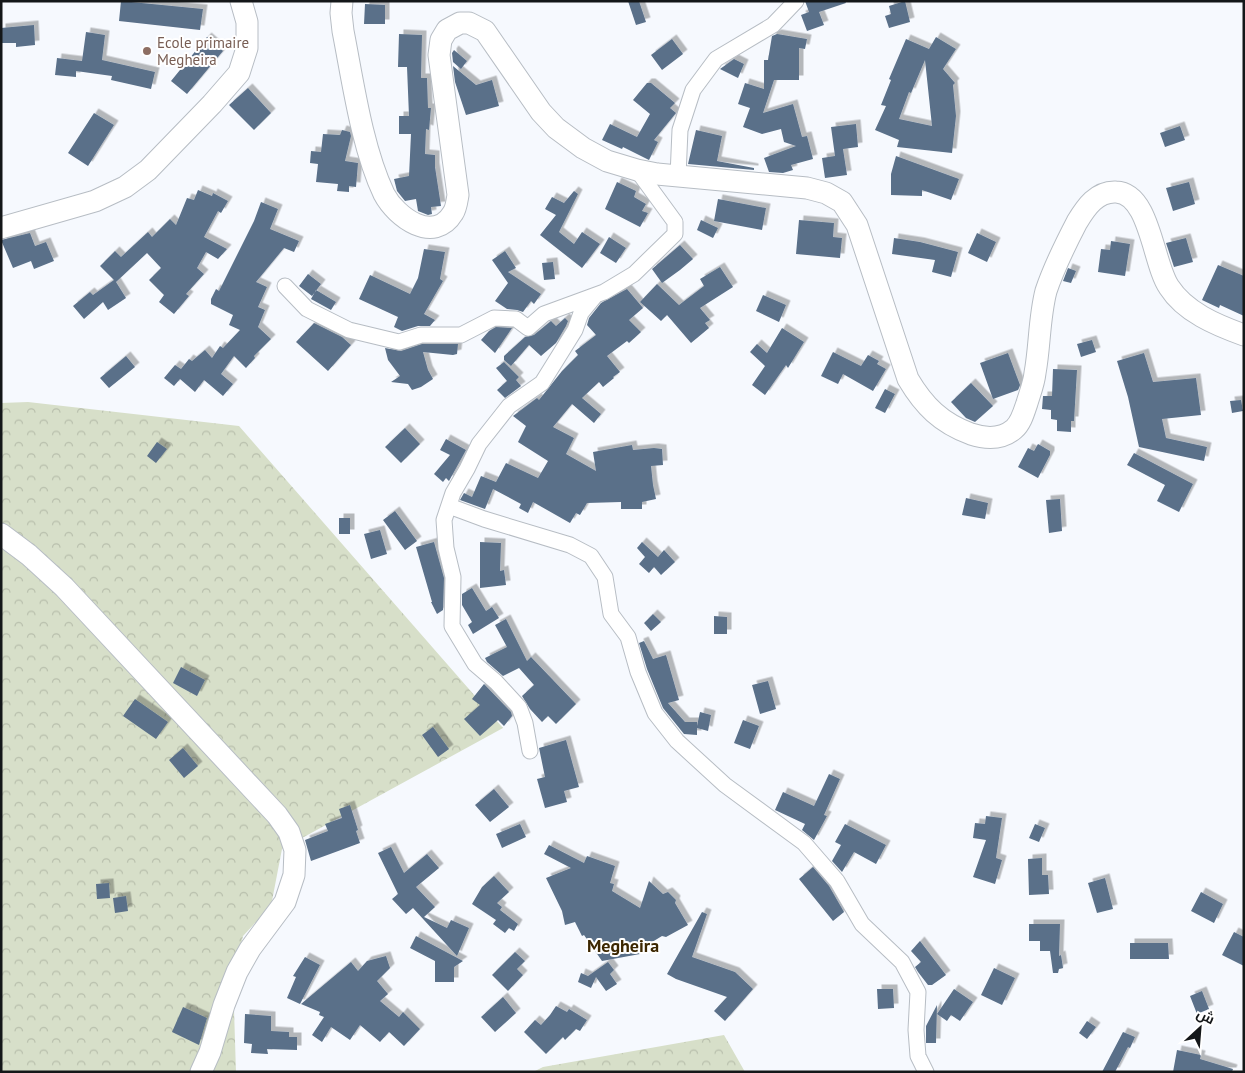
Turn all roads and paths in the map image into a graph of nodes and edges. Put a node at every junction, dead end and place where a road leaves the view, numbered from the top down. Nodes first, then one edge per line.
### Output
1 (241, 1) edge
2 (342, 1) edge
3 (796, 1) edge
4 (638, 170) junction
5 (678, 176) junction
6 (1, 228) edge
7 (285, 286) dead end
8 (595, 296) junction
9 (1244, 335) edge
10 (449, 506) junction
11 (1, 534) edge
12 (530, 752) dead end
13 (201, 1072) edge
14 (926, 1072) edge

1 - 6 main road
2 - 4 main road
3 - 5 street
4 - 5 main road
4 - 8 street
5 - 9 main road
7 - 8 street
8 - 10 street
10 - 12 street
10 - 14 street
11 - 13 main road

